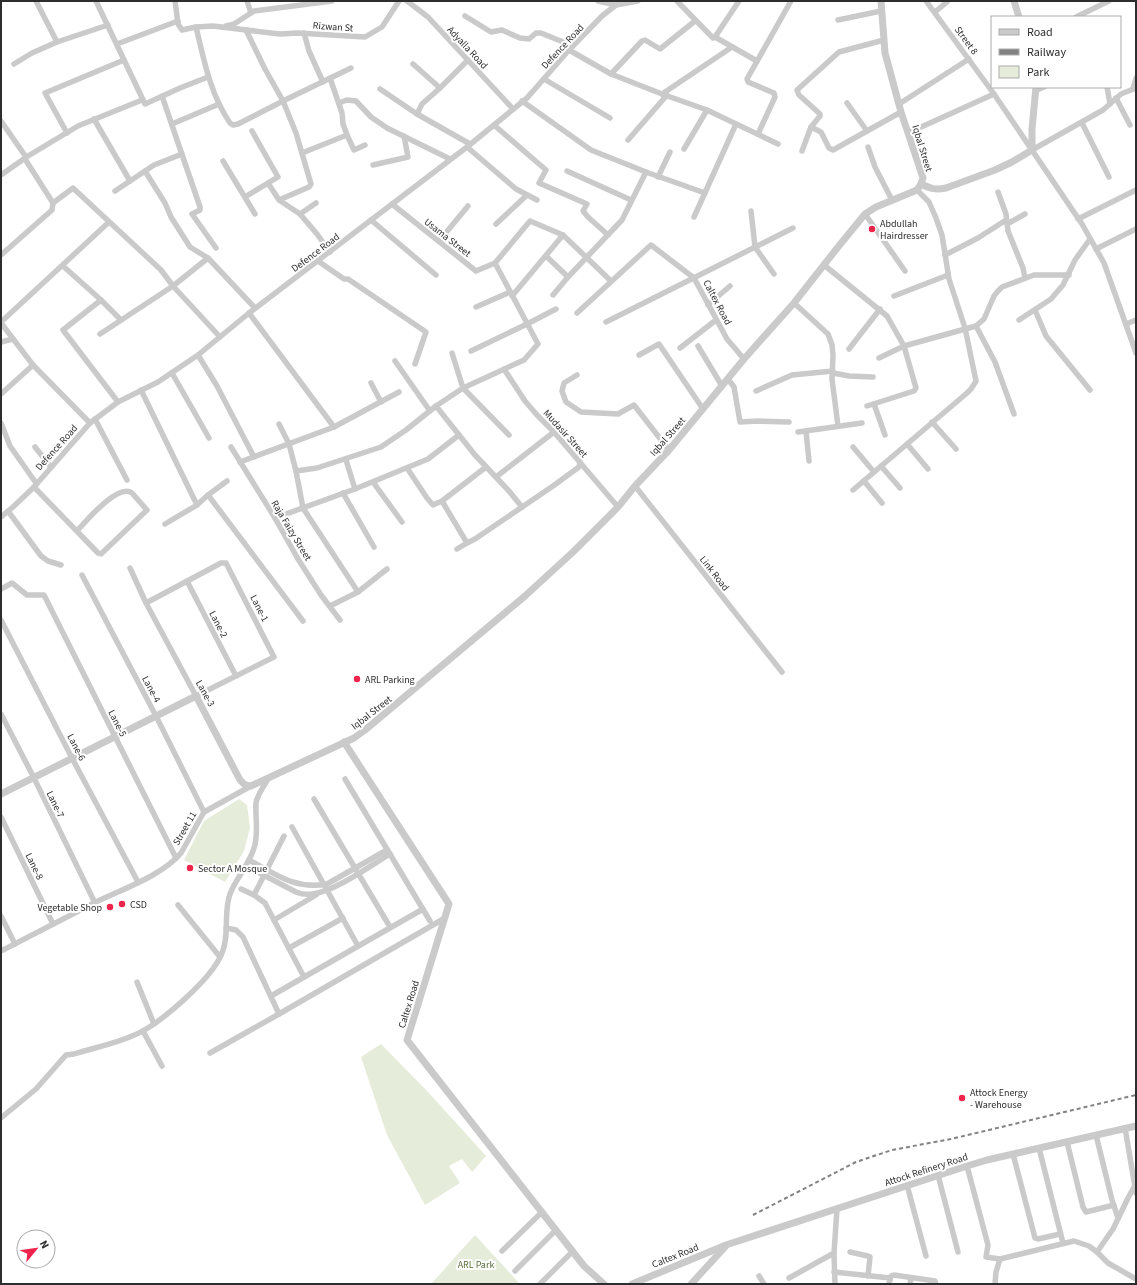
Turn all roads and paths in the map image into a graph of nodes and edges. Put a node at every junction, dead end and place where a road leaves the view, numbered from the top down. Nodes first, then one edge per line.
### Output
1 (36, 1) edge
2 (96, 1) edge
3 (174, 1) edge
4 (247, 1) edge
5 (332, 1) edge
6 (399, 1) edge
7 (407, 1) edge
8 (598, 1) edge
9 (638, 1) edge
10 (677, 1) edge
11 (739, 1) edge
12 (791, 1) edge
13 (881, 1) edge
14 (926, 1) edge
15 (1014, 1) edge
16 (1109, 1) edge
17 (947, 2) edge
18 (305, 3) edge
19 (616, 5) junction
20 (881, 11) junction
21 (935, 12) junction
22 (251, 13) junction
23 (465, 16) dead end
24 (1019, 16) edge
25 (1078, 16) edge
26 (838, 20) dead end
27 (178, 21) junction
28 (695, 21) junction
29 (108, 25) junction
30 (196, 27) junction
31 (222, 27) junction
32 (246, 30) junction
33 (304, 34) junction
34 (715, 37) junction
35 (884, 40) junction
36 (57, 42) junction
37 (117, 44) junction
38 (732, 47) junction
39 (571, 48) junction
40 (969, 59) junction
41 (124, 60) junction
42 (468, 60) junction
43 (758, 61) junction
44 (14, 64) dead end
45 (412, 64) dead end
46 (351, 68) dead end
47 (611, 74) junction
48 (208, 77) junction
49 (330, 78) junction
50 (1136, 78) edge
51 (544, 79) junction
52 (323, 82) junction
53 (440, 88) junction
54 (1039, 88) edge
55 (1107, 88) edge
56 (1134, 88) edge
57 (380, 89) dead end
58 (994, 94) junction
59 (664, 95) junction
60 (162, 96) junction
61 (1116, 98) junction
62 (142, 100) junction
63 (283, 101) junction
64 (522, 101) junction
65 (847, 103) dead end
66 (218, 104) junction
67 (339, 104) junction
68 (899, 104) junction
69 (1110, 104) junction
70 (513, 109) junction
71 (707, 110) junction
72 (901, 112) junction
73 (417, 114) junction
74 (610, 118) dead end
75 (94, 120) junction
76 (1, 121) edge
77 (1082, 123) junction
78 (172, 124) junction
79 (736, 124) junction
80 (494, 125) junction
81 (1130, 125) dead end
82 (811, 127) junction
83 (252, 131) dead end
84 (867, 131) junction
85 (67, 133) junction
86 (908, 133) junction
87 (758, 134) junction
88 (347, 135) junction
89 (404, 136) junction
90 (628, 140) dead end
91 (778, 144) dead end
92 (365, 145) dead end
93 (468, 146) junction
94 (868, 147) dead end
95 (684, 149) dead end
96 (1032, 150) junction
97 (802, 151) dead end
98 (670, 152) dead end
99 (302, 153) junction
100 (182, 154) junction
101 (26, 158) junction
102 (450, 159) junction
103 (223, 161) dead end
104 (373, 166) dead end
105 (145, 171) junction
106 (567, 171) dead end
107 (646, 172) junction
108 (1, 175) edge
109 (658, 177) junction
110 (1108, 177) dead end
111 (130, 181) junction
112 (268, 183) junction
113 (919, 187) junction
114 (1136, 190) edge
115 (115, 191) dead end
116 (998, 192) dead end
117 (705, 193) junction
118 (527, 195) junction
119 (245, 197) junction
120 (279, 200) junction
121 (537, 200) dead end
122 (631, 200) junction
123 (892, 200) junction
124 (53, 203) junction
125 (316, 203) dead end
126 (392, 204) junction
127 (468, 206) dead end
128 (751, 211) dead end
129 (255, 214) dead end
130 (300, 214) junction
131 (865, 214) junction
132 (1025, 214) dead end
133 (694, 217) dead end
134 (1078, 219) junction
135 (371, 220) junction
136 (109, 222) junction
137 (1007, 222) junction
138 (496, 224) dead end
139 (793, 228) dead end
140 (1136, 229) edge
141 (563, 235) junction
142 (608, 235) junction
143 (1090, 239) junction
144 (439, 241) junction
145 (755, 247) junction
146 (216, 248) dead end
147 (1096, 249) junction
148 (330, 252) junction
149 (1, 255) edge
150 (945, 255) junction
151 (546, 256) junction
152 (208, 258) junction
153 (586, 258) junction
154 (318, 261) junction
155 (495, 263) junction
156 (824, 264) junction
157 (63, 266) junction
158 (905, 271) dead end
159 (774, 274) dead end
160 (436, 275) dead end
161 (948, 275) junction
162 (1069, 275) junction
163 (568, 277) junction
164 (694, 278) junction
165 (1025, 278) junction
166 (611, 281) junction
167 (173, 286) junction
168 (730, 286) dead end
169 (511, 294) junction
170 (553, 295) dead end
171 (894, 296) dead end
172 (101, 300) junction
173 (794, 303) junction
174 (708, 305) junction
175 (476, 307) dead end
176 (255, 308) junction
177 (556, 309) dead end
178 (880, 310) junction
179 (1035, 310) junction
180 (577, 312) dead end
181 (249, 313) junction
182 (120, 319) junction
183 (716, 320) junction
184 (1019, 320) dead end
185 (1136, 320) edge
186 (606, 322) dead end
187 (1, 323) edge
188 (527, 324) junction
189 (1126, 324) junction
190 (976, 326) junction
191 (965, 328) junction
192 (100, 334) dead end
193 (220, 337) junction
194 (13, 339) junction
195 (1, 342) edge
196 (698, 346) dead end
197 (904, 346) junction
198 (680, 348) dead end
199 (849, 349) dead end
200 (471, 351) dead end
201 (452, 352) dead end
202 (1136, 354) edge
203 (198, 355) junction
204 (639, 355) dead end
205 (878, 358) dead end
206 (744, 359) junction
207 (395, 361) dead end
208 (415, 364) dead end
209 (33, 365) junction
210 (504, 369) junction
211 (833, 372) junction
212 (172, 373) junction
213 (577, 375) dead end
214 (873, 377) dead end
215 (728, 379) junction
216 (370, 383) dead end
217 (722, 386) junction
218 (462, 388) junction
219 (141, 390) junction
220 (1090, 390) dead end
221 (756, 391) dead end
222 (399, 392) dead end
223 (1, 394) edge
224 (118, 402) junction
225 (381, 402) junction
226 (874, 404) junction
227 (436, 406) junction
228 (867, 406) dead end
229 (703, 409) junction
230 (430, 411) junction
231 (1014, 414) dead end
232 (93, 421) junction
233 (1, 422) edge
234 (789, 422) dead end
235 (932, 422) junction
236 (862, 423) dead end
237 (279, 424) dead end
238 (838, 426) junction
239 (334, 427) junction
240 (554, 432) junction
241 (798, 432) dead end
242 (806, 432) junction
243 (459, 435) junction
244 (509, 435) dead end
245 (885, 435) dead end
246 (209, 438) dead end
247 (289, 444) junction
248 (906, 444) junction
249 (35, 447) dead end
250 (231, 447) dead end
251 (853, 447) dead end
252 (956, 449) dead end
253 (669, 450) junction
254 (254, 457) junction
255 (346, 460) junction
256 (809, 461) dead end
257 (240, 462) junction
258 (580, 462) junction
259 (881, 466) junction
260 (51, 467) junction
261 (486, 467) junction
262 (407, 468) junction
263 (928, 469) dead end
264 (296, 471) junction
265 (874, 472) junction
266 (496, 477) junction
267 (127, 480) dead end
268 (228, 481) dead end
269 (864, 481) junction
270 (373, 482) junction
271 (35, 485) junction
272 (635, 486) junction
273 (900, 488) dead end
274 (355, 489) junction
275 (853, 490) dead end
276 (343, 493) junction
277 (208, 495) junction
278 (442, 501) junction
279 (882, 502) dead end
280 (197, 505) junction
281 (522, 507) junction
282 (618, 507) junction
283 (303, 508) junction
284 (8, 511) junction
285 (1, 517) edge
286 (275, 518) junction
287 (402, 522) dead end
288 (165, 524) dead end
289 (76, 531) junction
290 (467, 543) junction
291 (374, 547) dead end
292 (457, 549) dead end
293 (61, 565) dead end
294 (130, 568) dead end
295 (387, 569) dead end
296 (82, 575) dead end
297 (187, 581) junction
298 (1, 589) edge
299 (358, 592) junction
300 (146, 603) junction
301 (330, 606) junction
302 (1, 620) edge
303 (340, 620) dead end
304 (303, 621) dead end
305 (782, 672) dead end
306 (236, 676) junction
307 (196, 696) junction
308 (1, 714) edge
309 (156, 716) junction
310 (115, 737) junction
311 (344, 742) junction
312 (72, 758) junction
313 (34, 778) junction
314 (268, 778) junction
315 (345, 779) dead end
316 (251, 786) junction
317 (1, 794) edge
318 (314, 799) dead end
319 (204, 812) junction
320 (1, 817) edge
321 (292, 827) dead end
322 (284, 836) dead end
323 (388, 852) junction
324 (176, 858) junction
325 (249, 860) junction
326 (246, 866) junction
327 (267, 870) junction
328 (356, 871) junction
329 (264, 876) junction
330 (138, 882) junction
331 (325, 885) junction
332 (241, 889) dead end
333 (327, 891) junction
334 (318, 893) junction
335 (254, 894) junction
336 (95, 903) junction
337 (178, 906) dead end
338 (423, 909) junction
339 (1, 916) edge
340 (342, 918) junction
341 (445, 918) junction
342 (274, 920) junction
343 (430, 921) dead end
344 (53, 924) junction
345 (390, 927) junction
346 (226, 928) junction
347 (15, 944) junction
348 (358, 946) junction
349 (289, 948) junction
350 (1, 951) edge
351 (220, 957) junction
352 (304, 977) junction
353 (137, 982) dead end
354 (271, 996) junction
355 (279, 1014) junction
356 (154, 1024) junction
357 (143, 1031) junction
358 (210, 1053) dead end
359 (162, 1066) dead end
360 (1, 1118) edge
361 (1136, 1126) edge
362 (1125, 1128) junction
363 (1096, 1135) junction
364 (1067, 1142) junction
365 (1038, 1148) junction
366 (1013, 1154) junction
367 (967, 1166) junction
368 (938, 1175) junction
369 (907, 1185) junction
370 (1135, 1190) edge
371 (1114, 1205) junction
372 (838, 1209) junction
373 (542, 1212) junction
374 (1118, 1218) junction
375 (556, 1230) junction
376 (1060, 1234) junction
377 (1063, 1243) junction
378 (726, 1245) junction
379 (502, 1251) dead end
380 (573, 1251) junction
381 (850, 1252) dead end
382 (958, 1252) dead end
383 (1097, 1252) junction
384 (834, 1253) junction
385 (926, 1256) dead end
386 (1000, 1259) junction
387 (515, 1271) dead end
388 (834, 1272) junction
389 (759, 1276) dead end
390 (868, 1276) junction
391 (789, 1278) dead end
392 (1136, 1279) edge
393 (890, 1281) edge
394 (910, 1281) edge
395 (540, 1284) edge
396 (604, 1284) edge
397 (632, 1284) edge
398 (692, 1284) edge
399 (764, 1284) edge
400 (834, 1284) edge
401 (936, 1284) edge
402 (995, 1284) edge

1 - 36 street
2 - 29 street
3 - 27 street
4 - 22 street
5 - 18 street
6 - 33 street, Rizwan St
7 - 42 street, Adyalla Road
8 - 19 street
9 - 19 street, Defence Road
10 - 28 street
11 - 34 street
12 - 43 street
13 - 20 street, Iqbal Street
14 - 21 street, Street 8
15 - 24 street
16 - 25 street
17 - 21 street
18 - 22 street
19 - 39 street, Defence Road
20 - 26 street
20 - 35 street, Iqbal Street
21 - 40 street, Street 8
22 - 31 street
23 - 39 street
27 - 30 street
27 - 37 street
28 - 34 street
28 - 47 street
29 - 36 street
29 - 37 street
30 - 31 street
30 - 48 street
31 - 32 street
32 - 33 street, Rizwan St
32 - 63 street
33 - 52 street
34 - 38 street
35 - 68 street, Iqbal Street
35 - 82 street
36 - 44 street
37 - 41 street
38 - 43 street
38 - 59 street
39 - 47 street
39 - 51 street, Defence Road
40 - 58 street, Street 8
40 - 68 street
41 - 62 street
41 - 85 street
42 - 53 street
42 - 70 street, Adyalla Road
43 - 87 street
45 - 53 street
46 - 49 street
47 - 59 street
48 - 60 street
48 - 66 street
49 - 52 street
49 - 67 street
50 - 56 street
51 - 64 street, Defence Road
51 - 74 street
52 - 63 street
53 - 73 street
54 - 96 street
55 - 69 street
56 - 61 street
57 - 73 street
58 - 86 street
58 - 96 street, Street 8
59 - 71 street
59 - 90 street
60 - 62 street
60 - 78 street
61 - 69 street
61 - 81 street
62 - 75 street
63 - 66 street
63 - 99 street
64 - 70 street, Defence Road
64 - 107 street
65 - 84 street
66 - 78 street
67 - 88 street
67 - 89 street
68 - 72 street, Iqbal Street
69 - 77 street
70 - 80 street, Defence Road
71 - 79 street
71 - 95 street
72 - 84 street
72 - 86 street, Iqbal Street
73 - 93 street
75 - 85 street
75 - 111 street
76 - 101 street
77 - 96 street
77 - 110 street
78 - 100 street
79 - 87 street
79 - 117 street
80 - 93 street, Defence Road
80 - 142 street
82 - 84 street
82 - 97 street
83 - 112 street
85 - 101 street
86 - 113 street, Iqbal Street
87 - 91 street
88 - 92 street
88 - 99 street
89 - 102 street
89 - 104 street
93 - 102 street, Defence Road
93 - 118 street
94 - 123 street
96 - 113 street
96 - 134 street, Street 8
98 - 109 street
99 - 120 street
100 - 105 street
100 - 146 street
101 - 108 street
101 - 124 street
102 - 126 street, Defence Road
103 - 119 street
105 - 111 street
105 - 152 street
106 - 122 street
107 - 109 street
107 - 122 street
109 - 117 street
111 - 115 street
112 - 119 street
112 - 120 street
113 - 123 street, Iqbal Street
113 - 150 street
114 - 134 street
116 - 137 street
117 - 133 street
118 - 121 street
118 - 138 street
119 - 129 street
120 - 130 street
122 - 142 street
123 - 131 street, Iqbal Street
124 - 136 street
124 - 149 street
125 - 130 street
126 - 135 street, Defence Road
126 - 144 street, Usama Street
127 - 144 street
128 - 145 street
130 - 148 street
131 - 156 street, Iqbal Street
131 - 158 street
132 - 137 street
134 - 143 street, Street 8
135 - 148 street, Defence Road
135 - 160 street
136 - 157 street
136 - 167 street
137 - 150 street
137 - 165 street
139 - 145 street
140 - 147 street
141 - 151 street
141 - 153 street
141 - 155 street
142 - 153 street
143 - 147 street, Street 8
143 - 162 street
144 - 155 street, Usama Street
145 - 159 street
145 - 164 street
147 - 189 street, Street 8
148 - 154 street, Defence Road
150 - 161 street
151 - 163 street
151 - 169 street
152 - 167 street
152 - 176 street
153 - 163 street
153 - 166 street
154 - 176 street, Defence Road
154 - 208 street
155 - 169 street
156 - 173 street, Iqbal Street
156 - 178 street
157 - 172 street
157 - 187 street
161 - 171 street
161 - 191 street
162 - 165 street
162 - 179 street
163 - 170 street
164 - 166 street, Caltex Road
164 - 174 street, Caltex Road
164 - 186 street
165 - 190 street
166 - 180 street
167 - 182 street
167 - 193 street
168 - 174 street
169 - 175 street
169 - 188 street
172 - 182 street
172 - 224 street
173 - 206 street, Iqbal Street
173 - 211 street
174 - 183 street, Caltex Road
176 - 181 street, Defence Road
177 - 188 street
178 - 197 street
178 - 199 street
179 - 184 street
179 - 220 street
181 - 193 street, Defence Road
181 - 239 street
182 - 192 street
183 - 198 street
183 - 206 street, Caltex Road
185 - 189 street
187 - 194 street
188 - 200 street
188 - 210 street
189 - 202 street, Street 8
190 - 191 street
190 - 231 street
191 - 197 street
191 - 235 street
193 - 203 street, Defence Road
194 - 195 street
194 - 209 street
196 - 217 street
197 - 205 street
197 - 226 street
201 - 218 street
203 - 212 street, Defence Road
203 - 254 street
204 - 229 street
206 - 215 street, Iqbal Street
207 - 230 street
209 - 223 street
209 - 232 street
210 - 218 street
210 - 240 street, Mudasir Street
211 - 214 street
211 - 221 street
211 - 238 street
212 - 219 street, Defence Road
212 - 246 street
213 - 253 street
215 - 217 street, Iqbal Street
215 - 234 street
216 - 225 street
217 - 229 street, Iqbal Street
218 - 227 street
218 - 244 street
219 - 224 street, Defence Road
219 - 280 street
222 - 225 street
224 - 232 street, Defence Road
225 - 239 street
226 - 228 street
226 - 245 street
227 - 230 street
227 - 243 street
229 - 253 street, Iqbal Street
230 - 255 street
232 - 260 street, Defence Road
232 - 267 street
233 - 271 street
235 - 248 street
235 - 252 street
236 - 238 street
237 - 247 street
238 - 242 street
239 - 247 street
240 - 258 street, Mudasir Street
240 - 266 street
241 - 242 street
242 - 256 street
243 - 261 street
243 - 262 street
247 - 254 street
247 - 264 street
248 - 259 street
248 - 263 street
249 - 260 street
250 - 257 street, Raja Faizy Street
251 - 265 street
253 - 272 street, Iqbal Street
254 - 257 street
255 - 264 street
255 - 274 street
257 - 286 street, Raja Faizy Street
258 - 281 street
258 - 282 street, Mudasir Street
259 - 265 street
259 - 273 street
260 - 271 street, Defence Road
261 - 266 street
261 - 278 street
262 - 270 street
262 - 278 street
264 - 283 street
265 - 269 street
266 - 281 street
268 - 277 street
269 - 275 street
269 - 279 street
270 - 274 street
270 - 287 street
271 - 284 street, Defence Road
271 - 289 street
272 - 282 street, Iqbal Street
272 - 305 street, Link Road
274 - 276 street
276 - 283 street
276 - 291 street
277 - 280 street
277 - 304 street
278 - 290 street
280 - 288 street
281 - 290 street
282 - 311 street, Iqbal Street
283 - 286 street
283 - 299 street
284 - 285 street, Defence Road
284 - 293 street
286 - 301 street, Raja Faizy Street
289 - 289 street
290 - 292 street
294 - 300 street, Lane-3
295 - 299 street
296 - 309 street, Lane-4
297 - 300 street
297 - 306 street, Lane-2
297 - 306 street, Lane-1
298 - 310 street, Lane-5
299 - 301 street
300 - 307 street, Lane-3
301 - 303 street, Raja Faizy Street
302 - 312 street, Lane-6
306 - 307 street
307 - 309 street
307 - 316 street, Lane-3
308 - 313 street, Lane-7
309 - 310 street
309 - 319 street, Lane-4
310 - 312 street
310 - 324 street, Lane-5
311 - 314 street, Iqbal Street
311 - 341 street, Caltex Road
312 - 313 street
312 - 330 street, Lane-6
313 - 317 street
313 - 336 street, Lane-7
314 - 316 street, Iqbal Street
314 - 325 street
315 - 323 street
316 - 319 street, Street 11
318 - 328 street
319 - 324 street, Street 11
320 - 344 street, Lane-8
321 - 331 street
322 - 327 street
323 - 328 street
323 - 338 street
324 - 330 street
325 - 326 street
325 - 327 street
326 - 329 street
326 - 346 street
327 - 329 street
327 - 331 street
328 - 331 street
328 - 333 street
328 - 345 street
329 - 334 street
329 - 335 street
330 - 336 street
331 - 333 street
332 - 335 street
333 - 334 street
333 - 340 street
334 - 342 street
335 - 342 street
336 - 344 street
337 - 351 street
338 - 343 street
338 - 345 street
339 - 347 street
340 - 348 street
340 - 349 street
341 - 355 street
341 - 373 street, Caltex Road
342 - 349 street
344 - 347 street
345 - 348 street
346 - 351 street
346 - 354 street
347 - 350 street
348 - 352 street
349 - 352 street
351 - 356 street
352 - 354 street
353 - 356 street
354 - 355 street
355 - 358 street
356 - 357 street
357 - 359 street
357 - 360 street
361 - 362 street, Attock Refinery Road
362 - 363 street, Attock Refinery Road
362 - 370 street
363 - 364 street, Attock Refinery Road
363 - 371 street
364 - 365 street, Attock Refinery Road
364 - 371 street
365 - 366 street, Attock Refinery Road
365 - 376 street
366 - 367 street, Attock Refinery Road
366 - 376 street
367 - 368 street, Attock Refinery Road
367 - 386 street
368 - 369 street, Attock Refinery Road
368 - 382 street
369 - 372 street, Attock Refinery Road
369 - 385 street
370 - 374 street
371 - 374 street
372 - 378 street, Attock Refinery Road
372 - 384 street
373 - 375 street, Caltex Road
373 - 379 street
374 - 383 street
375 - 380 street, Caltex Road
375 - 387 street
376 - 377 street
377 - 383 street
377 - 386 street
378 - 397 street, Caltex Road
378 - 398 street
380 - 395 street
380 - 396 street, Caltex Road
381 - 390 street
383 - 392 street
384 - 388 street
384 - 391 street
386 - 402 street
388 - 390 street
388 - 400 street
389 - 399 street
390 - 393 street
393 - 394 street
394 - 401 street

